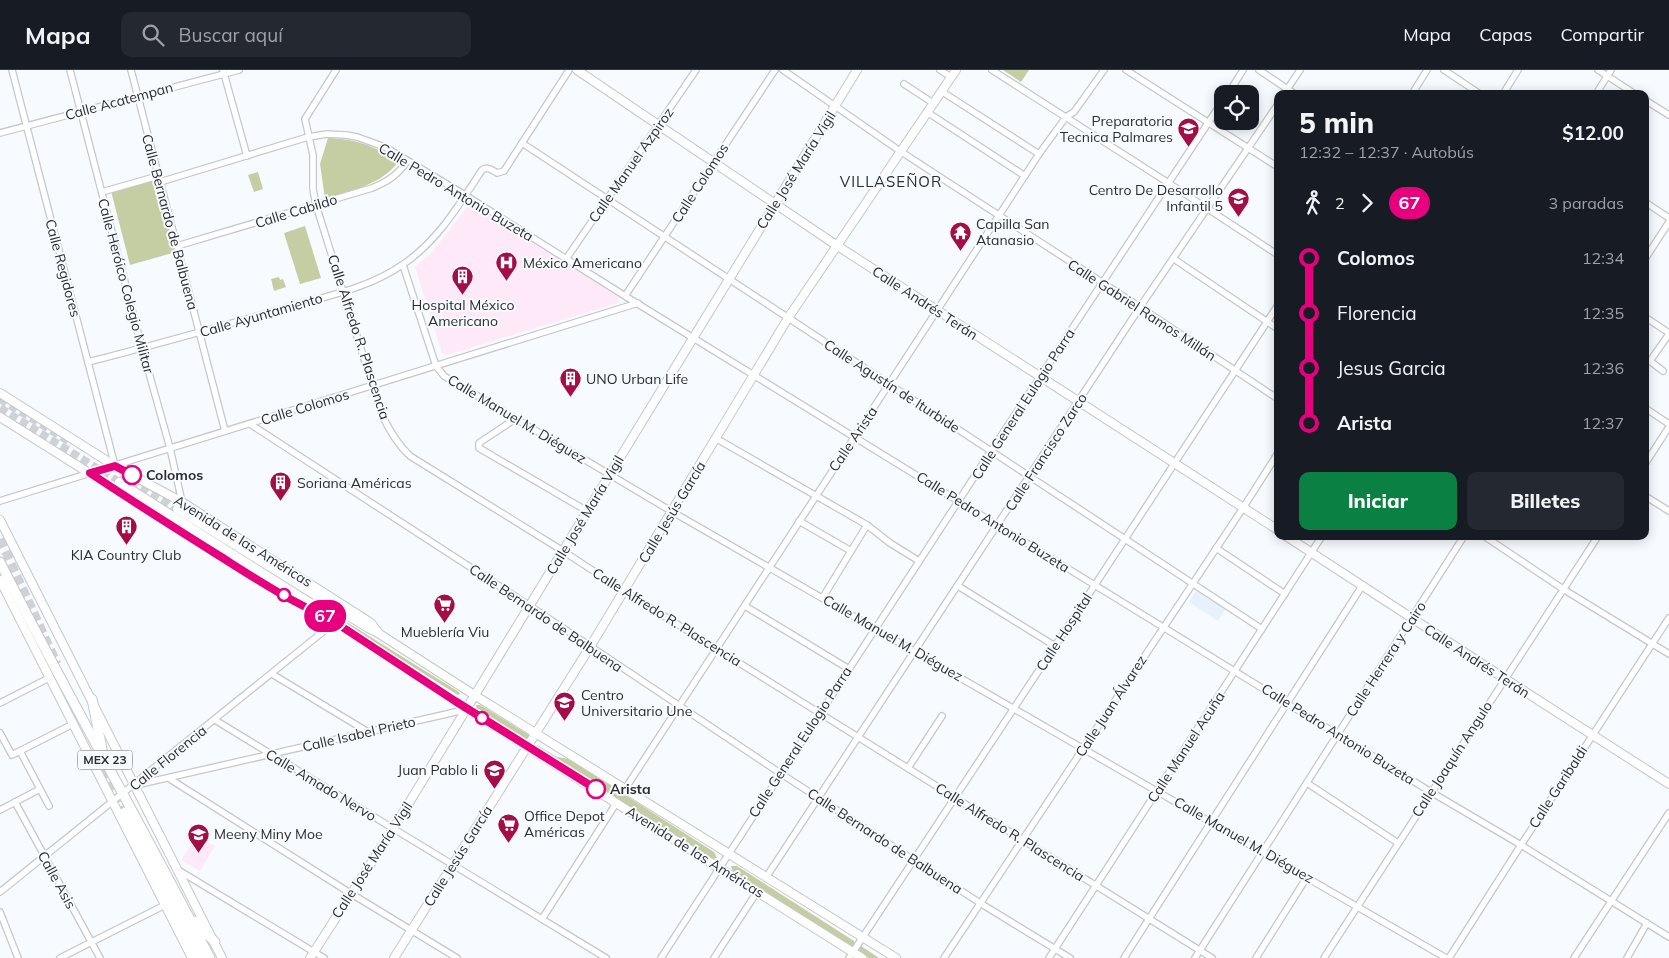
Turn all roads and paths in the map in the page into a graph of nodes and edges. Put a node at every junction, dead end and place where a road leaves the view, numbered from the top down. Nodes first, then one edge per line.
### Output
1 (12, 70) edge
2 (70, 70) edge
3 (130, 70) edge
4 (239, 70) edge
5 (336, 70) edge
6 (569, 70) edge
7 (576, 70) edge
8 (696, 70) edge
9 (775, 70) edge
10 (783, 70) edge
11 (856, 70) edge
12 (940, 70) edge
13 (956, 70) edge
14 (992, 70) edge
15 (1104, 70) edge
16 (1126, 70) edge
17 (1243, 70) edge
18 (1259, 70) edge
19 (1300, 70) edge
20 (1427, 70) edge
21 (1444, 70) edge
22 (1518, 70) edge
23 (1598, 70) edge
24 (1611, 70) edge
25 (224, 72) edge
26 (1607, 76) junction
27 (951, 77) junction
28 (904, 84) dead end
29 (1234, 85) edge
30 (1285, 90) edge
31 (1287, 90) edge
32 (1414, 90) edge
33 (1474, 90) edge
34 (1506, 90) edge
35 (1598, 90) edge
36 (1629, 90) edge
37 (941, 91) junction
38 (138, 96) junction
39 (1649, 102) edge
40 (933, 103) junction
41 (835, 107) junction
42 (1274, 110) edge
43 (81, 111) junction
44 (927, 112) junction
45 (1214, 115) edge
46 (1669, 115) edge
47 (1066, 117) junction
48 (1210, 122) junction
49 (659, 125) junction
50 (26, 126) junction
51 (0, 133) edge
52 (308, 137) junction
53 (522, 144) junction
54 (1249, 148) junction
55 (900, 151) junction
56 (1039, 154) junction
57 (247, 156) junction
58 (406, 160) junction
59 (714, 161) junction
60 (1274, 164) edge
61 (1025, 176) junction
62 (159, 179) junction
63 (1170, 184) junction
64 (102, 192) junction
65 (465, 195) junction
66 (608, 200) junction
67 (776, 203) junction
68 (1649, 205) edge
69 (316, 206) junction
70 (1208, 208) junction
71 (999, 216) junction
72 (1669, 218) edge
73 (1669, 222) edge
74 (665, 237) junction
75 (836, 245) junction
76 (177, 246) junction
77 (1274, 252) edge
78 (1649, 253) edge
79 (566, 259) junction
80 (1174, 259) junction
81 (403, 265) junction
82 (729, 279) junction
83 (1102, 283) junction
84 (344, 291) junction
85 (625, 296) junction
86 (638, 303) junction
87 (1140, 307) junction
88 (937, 311) junction
89 (1274, 311) edge
90 (788, 318) junction
91 (1649, 320) edge
92 (1267, 322) junction
93 (1274, 326) edge
94 (200, 333) junction
95 (1669, 334) edge
96 (694, 337) junction
97 (142, 348) junction
98 (88, 362) junction
99 (436, 366) junction
100 (1235, 371) junction
101 (1663, 371) dead end
102 (754, 376) junction
103 (1041, 377) junction
104 (889, 384) junction
105 (373, 386) junction
106 (0, 393) edge
107 (1274, 396) edge
108 (1078, 401) junction
109 (1649, 411) edge
110 (0, 417) edge
111 (515, 419) junction
112 (250, 424) junction
113 (1669, 426) edge
114 (225, 431) junction
115 (854, 436) junction
116 (717, 439) junction
117 (170, 448) junction
118 (991, 451) junction
119 (1649, 458) edge
120 (1274, 459) edge
121 (1175, 463) junction
122 (115, 466) junction
123 (90, 473) junction
124 (610, 474) junction
125 (1029, 476) junction
126 (119, 482) tunnel mouth
127 (815, 495) junction
128 (1649, 499) edge
129 (0, 501) edge
130 (959, 501) junction
131 (182, 502) junction
132 (1243, 508) junction
133 (177, 509) tunnel mouth
134 (587, 511) junction
135 (671, 511) junction
136 (1669, 512) edge
137 (0, 520) edge
138 (799, 521) junction
139 (867, 525) junction
140 (998, 525) junction
141 (1274, 527) edge
142 (1125, 539) junction
143 (1292, 540) edge
144 (1320, 540) edge
145 (1461, 540) edge
146 (1490, 540) edge
147 (1594, 540) edge
148 (1216, 548) junction
149 (563, 551) junction
150 (851, 551) junction
151 (1312, 553) junction
152 (919, 561) junction
153 (0, 562) edge
154 (770, 568) junction
155 (0, 580) edge
156 (1193, 584) junction
157 (1094, 585) junction
158 (958, 586) junction
159 (1362, 586) junction
160 (1563, 588) junction
161 (624, 591) junction
162 (1285, 594) junction
163 (823, 597) junction
164 (529, 606) junction
165 (745, 606) junction
166 (327, 617) junction
167 (1669, 618) edge
168 (1412, 619) junction
169 (336, 622) junction
170 (1163, 627) junction
171 (876, 628) junction
172 (1262, 629) junction
173 (378, 633) junction
174 (1653, 644) junction
175 (1055, 646) junction
176 (590, 647) junction
177 (717, 648) junction
178 (915, 650) junction
179 (1669, 654) edge
180 (848, 669) junction
181 (1234, 671) junction
182 (272, 674) junction
183 (49, 678) junction
184 (1504, 679) junction
185 (475, 695) junction
186 (92, 699) junction
187 (0, 703) edge
188 (1287, 703) junction
189 (678, 706) junction
190 (1014, 708) junction
191 (466, 709) junction
192 (820, 712) junction
193 (942, 716) dead end
194 (215, 720) junction
195 (73, 724) junction
196 (368, 732) junction
197 (0, 733) edge
198 (536, 734) junction
199 (1338, 734) junction
200 (1592, 734) junction
201 (859, 737) junction
202 (528, 746) junction
203 (1084, 748) junction
204 (20, 751) junction
205 (270, 754) junction
206 (104, 759) junction
207 (908, 768) junction
208 (780, 774) junction
209 (170, 779) junction
210 (1307, 783) junction
211 (1669, 784) edge
212 (134, 786) junction
213 (40, 789) junction
214 (625, 789) junction
215 (1158, 791) junction
216 (1431, 792) junction
217 (124, 794) junction
218 (955, 797) junction
219 (818, 798) junction
220 (15, 802) junction
221 (112, 802) junction
222 (617, 802) junction
223 (49, 806) dead end
224 (0, 810) edge
225 (125, 812) tunnel mouth
226 (1669, 813) edge
227 (1211, 821) junction
228 (393, 829) junction
229 (1022, 840) junction
230 (1398, 843) junction
231 (1521, 844) junction
232 (1263, 852) junction
233 (728, 853) junction
234 (44, 857) junction
235 (914, 859) junction
236 (453, 865) junction
237 (719, 867) junction
238 (176, 869) junction
239 (767, 876) junction
240 (1307, 877) junction
241 (1096, 886) junction
242 (0, 892) edge
243 (757, 892) junction
244 (350, 893) junction
245 (1612, 901) junction
246 (980, 903) junction
247 (165, 905) junction
248 (1357, 906) junction
249 (0, 912) edge
250 (187, 913) junction
251 (542, 919) junction
252 (1148, 919) junction
253 (1647, 923) junction
254 (411, 930) junction
255 (862, 937) junction
256 (1669, 937) edge
257 (91, 942) junction
258 (215, 942) junction
259 (1055, 948) junction
260 (1200, 951) junction
261 (311, 955) edge
262 (851, 955) edge
263 (18, 958) edge
264 (60, 958) edge
265 (100, 958) edge
266 (192, 958) edge
267 (201, 958) edge
268 (210, 958) edge
269 (222, 958) edge
270 (324, 958) edge
271 (394, 958) edge
272 (458, 958) edge
273 (606, 958) edge
274 (661, 958) edge
275 (714, 958) edge
276 (862, 958) edge
277 (896, 958) edge
278 (944, 958) edge
279 (1049, 958) edge
280 (1070, 958) edge
281 (1124, 958) edge
282 (1195, 958) edge
283 (1212, 958) edge
284 (1256, 958) edge
285 (1324, 958) edge
286 (1448, 958) edge
287 (1574, 958) edge
288 (1627, 958) edge

1 - 50 street, Calle Regidores
2 - 43 street, Calle Heróico Colegio Militar
3 - 38 street, Calle Bernardo de Balbuena
4 - 25 street, Calle Acatempan
5 - 52 street, Calle Alfredo R. Plascencia
6 - 53 street, Calle Ayuntamiento
7 - 49 main road, Calle Andrés Terán
8 - 49 street, Calle Manuel Azpiroz
9 - 59 street, Calle Colomos
10 - 41 street, Calle Gabriel Ramos Millán
11 - 41 main road, Calle José María Vigil
12 - 27 street
13 - 27 main road, Calle Jesús García
14 - 47 street
15 - 47 street, Calle Arista
16 - 48 street
17 - 29 street
18 - 30 street
19 - 31 street
20 - 32 street
21 - 33 street
22 - 34 street
23 - 26 street
24 - 26 street
25 - 38 street, Calle Acatempan
25 - 57 street
26 - 35 street
26 - 36 street
27 - 37 main road, Calle Jesús García
28 - 40 street
37 - 40 main road, Calle Jesús García
37 - 56 street
38 - 43 street, Calle Acatempan
38 - 62 street, Calle Bernardo de Balbuena
39 - 46 street
40 - 44 main road, Calle Jesús García
41 - 55 street, Calle Gabriel Ramos Millán
41 - 67 main road, Calle José María Vigil
42 - 54 street, Calle Francisco Zarco
43 - 50 street, Calle Acatempan
43 - 64 street, Calle Heróico Colegio Militar
44 - 55 main road, Calle Jesús García
44 - 61 street
45 - 48 street, Calle General Eulogio Parra
47 - 56 street, Calle Arista
47 - 63 street
48 - 54 street
48 - 63 street, Calle General Eulogio Parra
49 - 59 main road, Calle Andrés Terán
49 - 66 street, Calle Manuel Azpiroz
50 - 51 street, Calle Acatempan
50 - 98 street, Calle Regidores
52 - 57 street, Calle Pedro Antonio Buzeta
52 - 58 street, Calle Pedro Antonio Buzeta
52 - 69 street, Calle Alfredo R. Plascencia
53 - 65 street, Calle Ayuntamiento
53 - 66 street, Calle Agustín de Iturbide
54 - 60 street
54 - 70 street, Calle Francisco Zarco
55 - 71 street, Calle Gabriel Ramos Millán
55 - 75 main road, Calle Jesús García
56 - 61 street, Calle Arista
57 - 62 street, Calle Pedro Antonio Buzeta
58 - 65 street, Calle Pedro Antonio Buzeta
58 - 69 street, Calle Cabildo
59 - 67 main road, Calle Andrés Terán
59 - 74 street, Calle Colomos
61 - 71 street, Calle Arista
62 - 64 street, Calle Pedro Antonio Buzeta
62 - 76 street, Calle Bernardo de Balbuena
63 - 70 street
63 - 83 street, Calle General Eulogio Parra
64 - 97 street, Calle Heróico Colegio Militar
65 - 79 street, Calle Pedro Antonio Buzeta
65 - 81 street, Calle Ayuntamiento
66 - 74 street, Calle Agustín de Iturbide
66 - 79 street, Calle Manuel Azpiroz
67 - 75 main road, Calle Andrés Terán
67 - 82 main road, Calle José María Vigil
68 - 72 street
69 - 76 street, Calle Cabildo
69 - 84 street, Calle Alfredo R. Plascencia
70 - 77 street
70 - 80 street, Calle Francisco Zarco
71 - 83 street, Calle Gabriel Ramos Millán
71 - 88 street, Calle Arista
73 - 78 street
74 - 82 street, Calle Agustín de Iturbide
74 - 85 street, Calle Colomos
75 - 88 main road, Calle Andrés Terán
75 - 90 main road, Calle Jesús García
76 - 94 street, Calle Bernardo de Balbuena
79 - 85 street, Calle Pedro Antonio Buzeta
80 - 87 street, Calle Francisco Zarco
80 - 92 street
81 - 84 street, Calle Ayuntamiento
81 - 99 street, Calle Manuel M. Diéguez
82 - 90 street, Calle Agustín de Iturbide
82 - 96 main road, Calle José María Vigil
83 - 87 street, Calle Gabriel Ramos Millán
83 - 103 street, Calle General Eulogio Parra
84 - 94 street, Calle Ayuntamiento
84 - 105 street, Calle Alfredo R. Plascencia
85 - 86 street, Calle Pedro Antonio Buzeta
86 - 96 street, Calle Pedro Antonio Buzeta
86 - 99 street, Calle Colomos
87 - 100 street, Calle Gabriel Ramos Millán
87 - 108 street, Calle Francisco Zarco
88 - 103 main road, Calle Andrés Terán
88 - 104 street, Calle Arista
89 - 92 street, Calle Hospital
90 - 102 main road, Calle Jesús García
90 - 104 street, Calle Agustín de Iturbide
91 - 95 street
92 - 93 street
92 - 100 street, Calle Hospital
94 - 97 street, Calle Ayuntamiento
94 - 114 street, Calle Bernardo de Balbuena
95 - 101 street
96 - 102 street, Calle Pedro Antonio Buzeta
96 - 124 main road, Calle José María Vigil
97 - 98 street, Calle Ayuntamiento
97 - 117 street, Calle Heróico Colegio Militar
98 - 122 street, Calle Regidores
99 - 105 street, Calle Colomos
99 - 111 street, Calle Manuel M. Diéguez
100 - 107 street, Calle Gabriel Ramos Millán
100 - 121 street, Calle Hospital
102 - 115 street, Calle Pedro Antonio Buzeta
102 - 116 main road, Calle Jesús García
103 - 108 main road, Calle Andrés Terán
103 - 118 street, Calle General Eulogio Parra
104 - 115 street, Calle Arista
104 - 118 street, Calle Agustín de Iturbide
105 - 112 street, Calle Colomos
105 - 149 street, Calle Alfredo R. Plascencia
106 - 122 main road, Avenida de las Américas
108 - 121 main road, Calle Andrés Terán
108 - 125 street, Calle Francisco Zarco
109 - 113 street
110 - 123 main road, Avenida de las Américas
111 - 124 street, Calle Manuel M. Diéguez
111 - 134 street
112 - 114 street, Calle Colomos
112 - 164 street, Calle Bernardo de Balbuena
113 - 119 street
114 - 117 street, Calle Colomos
115 - 127 street, Calle Arista
115 - 130 street, Calle Pedro Antonio Buzeta
116 - 127 street
116 - 135 main road, Calle Jesús García
117 - 122 street, Calle Colomos
117 - 131 street, Calle Heróico Colegio Militar
118 - 125 street, Calle Agustín de Iturbide
118 - 130 street, Calle General Eulogio Parra
120 - 132 street, Calle Juan Álvarez
121 - 132 main road, Calle Andrés Terán
121 - 142 street, Calle Hospital
122 - 123 street, Calle Colomos
122 - 131 main road, Avenida de las Américas
123 - 129 street, Calle Colomos
123 - 166 main road, Avenida de las Américas
124 - 134 main road, Calle José María Vigil
124 - 135 street, Calle Manuel M. Diéguez
125 - 140 street, Calle Francisco Zarco
125 - 142 street, Calle Agustín de Iturbide
126 - 166 main road, Avenida de las Américas
127 - 138 street, Calle Arista
127 - 139 street
128 - 136 street
130 - 140 street, Calle Pedro Antonio Buzeta
130 - 152 street, Calle General Eulogio Parra
131 - 173 main road, Avenida de las Américas
132 - 141 main road, Calle Andrés Terán
132 - 148 street, Calle Juan Álvarez
133 - 173 main road, Avenida de las Américas
134 - 149 main road, Calle José María Vigil
135 - 154 street, Calle Manuel M. Diéguez
135 - 161 main road, Calle Jesús García
137 - 186 main road
138 - 150 street
138 - 154 street, Calle Arista
139 - 150 street
139 - 152 street
140 - 157 street, Calle Pedro Antonio Buzeta
140 - 158 street, Calle Francisco Zarco
142 - 156 street, Calle Agustín de Iturbide
142 - 157 street, Calle Hospital
143 - 151 main road, Calle Andrés Terán
144 - 151 street, Calle Manuel Acuña
145 - 168 street, Calle Herrera y Cairo
146 - 160 street
147 - 160 street, Calle Joaquín Angulo
148 - 156 street, Calle Juan Álvarez
148 - 162 street
149 - 161 street, Calle Alfredo R. Plascencia
149 - 164 main road, Calle José María Vigil
150 - 163 street
151 - 159 main road, Calle Andrés Terán
151 - 162 street, Calle Manuel Acuña
152 - 171 street, Calle General Eulogio Parra
153 - 206 main road, MEX 23
154 - 163 street, Calle Manuel M. Diéguez
154 - 165 street, Calle Arista
155 - 183 main road
156 - 170 street, Calle Juan Álvarez
156 - 172 street, Calle Agustín de Iturbide
157 - 170 street, Calle Pedro Antonio Buzeta
157 - 175 street, Calle Hospital
158 - 175 street
158 - 178 street, Calle Francisco Zarco
159 - 168 main road, Calle Andrés Terán
159 - 188 street
160 - 174 street
160 - 184 street, Calle Joaquín Angulo
161 - 176 main road, Calle Jesús García
161 - 177 street, Calle Alfredo R. Plascencia
162 - 172 street, Calle Manuel Acuña
163 - 171 street, Calle Manuel M. Diéguez
164 - 176 street, Calle Bernardo de Balbuena
164 - 185 main road, Calle José María Vigil
165 - 177 street, Calle Arista
165 - 180 street
166 - 169 main road, Avenida de las Américas
167 - 174 street, Calle Garibaldi
168 - 184 main road, Calle Andrés Terán
168 - 199 street, Calle Herrera y Cairo
169 - 182 street, Calle Florencia
169 - 191 main road, Avenida de las Américas
170 - 181 street, Calle Pedro Antonio Buzeta
170 - 203 street, Calle Juan Álvarez
171 - 178 street, Calle Manuel M. Diéguez
171 - 180 street, Calle General Eulogio Parra
172 - 181 street, Calle Manuel Acuña
173 - 185 main road, Avenida de las Américas
174 - 179 street
174 - 200 street, Calle Garibaldi
175 - 190 street, Calle Hospital
176 - 189 street, Calle Bernardo de Balbuena
176 - 198 main road, Calle Jesús García
177 - 189 street, Calle Arista
177 - 192 street, Calle Alfredo R. Plascencia
178 - 190 street, Calle Manuel M. Diéguez
178 - 201 street, Calle Francisco Zarco
180 - 192 street, Calle General Eulogio Parra
181 - 188 street, Calle Pedro Antonio Buzeta
181 - 215 street, Calle Manuel Acuña
182 - 194 street, Calle Florencia
182 - 196 street
183 - 187 street
183 - 195 main road
184 - 200 main road, Calle Andrés Terán
184 - 216 street, Calle Joaquín Angulo
185 - 191 main road, Calle José María Vigil
185 - 198 main road, Avenida de las Américas
186 - 206 main road
186 - 212 main road
188 - 199 street, Calle Pedro Antonio Buzeta
188 - 227 street
189 - 208 street, Calle Bernardo de Balbuena
189 - 214 street, Calle Arista
190 - 203 street, Calle Manuel M. Diéguez
190 - 218 street, Calle Hospital
191 - 196 street, Calle Isabel Prieto
191 - 202 main road, Avenida de las Américas
191 - 228 main road, Calle José María Vigil
192 - 201 street, Calle Alfredo R. Plascencia
192 - 208 street, Calle General Eulogio Parra
193 - 207 street
194 - 205 street, Calle Amado Nervo
194 - 212 street, Calle Florencia
195 - 204 street
195 - 221 main road
196 - 205 street, Calle Isabel Prieto
197 - 204 street
198 - 202 main road, Calle Jesús García
198 - 214 main road, Avenida de las Américas
199 - 210 street, Calle Herrera y Cairo
199 - 216 street, Calle Pedro Antonio Buzeta
200 - 211 main road, Calle Andrés Terán
200 - 231 street, Calle Garibaldi
201 - 207 street, Calle Alfredo R. Plascencia
201 - 219 street, Calle Francisco Zarco
202 - 222 main road, Avenida de las Américas
202 - 236 main road, Calle Jesús García
203 - 215 street, Calle Manuel M. Diéguez
203 - 229 street, Calle Juan Álvarez
204 - 213 street
205 - 209 street, Calle Isabel Prieto
205 - 228 street, Calle Amado Nervo
206 - 217 main road, MEX 23
207 - 218 street, Calle Alfredo R. Plascencia
208 - 219 street, Calle Bernardo de Balbuena
208 - 233 street, Calle General Eulogio Parra
209 - 212 street, Calle Isabel Prieto
209 - 244 street
210 - 230 street
210 - 232 street, Calle Herrera y Cairo
212 - 217 street, Calle Florencia
212 - 238 main road
213 - 220 street
213 - 223 street
214 - 233 main road, Avenida de las Américas
215 - 227 street, Calle Manuel M. Diéguez
215 - 241 street, Calle Manuel Acuña
216 - 230 street, Calle Joaquín Angulo
216 - 231 street, Calle Pedro Antonio Buzeta
217 - 221 street, Calle Florencia
217 - 250 main road, MEX 23
218 - 229 street, Calle Alfredo R. Plascencia
218 - 235 street, Calle Hospital
219 - 235 street, Calle Bernardo de Balbuena
219 - 239 street, Calle Francisco Zarco
220 - 224 street
220 - 234 street, Calle Asis
221 - 234 street, Calle Florencia
221 - 247 main road
222 - 237 main road, Avenida de las Américas
222 - 251 street
225 - 267 main road
226 - 245 street
227 - 232 street, Calle Manuel M. Diéguez
227 - 252 street
228 - 236 street, Calle Amado Nervo
228 - 244 main road, Calle José María Vigil
229 - 241 street, Calle Alfredo R. Plascencia
229 - 246 street, Calle Juan Álvarez
230 - 248 street, Calle Joaquín Angulo
231 - 245 street, Calle Pedro Antonio Buzeta
231 - 286 street, Calle Garibaldi
232 - 240 street, Calle Manuel M. Diéguez
232 - 260 street, Calle Herrera y Cairo
233 - 237 street, Calle General Eulogio Parra
233 - 239 main road, Avenida de las Américas
234 - 242 street, Calle Florencia
234 - 257 street, Calle Asis
235 - 246 street, Calle Bernardo de Balbuena
235 - 255 street, Calle Hospital
236 - 251 street, Calle Amado Nervo
236 - 254 main road, Calle Jesús García
237 - 243 main road, Avenida de las Américas
237 - 274 street, Calle General Eulogio Parra
238 - 258 main road
238 - 261 street
239 - 255 main road, Avenida de las Américas
240 - 248 street, Calle Manuel M. Diéguez
240 - 284 street
241 - 252 street, Calle Alfredo R. Plascencia
241 - 259 street, Calle Manuel Acuña
243 - 262 main road, Avenida de las Américas
243 - 275 street
244 - 254 street
244 - 261 main road, Calle José María Vigil
245 - 253 street, Calle Pedro Antonio Buzeta
245 - 287 street
246 - 259 street, Calle Bernardo de Balbuena
246 - 278 street, Calle Juan Álvarez
247 - 257 street
247 - 266 main road
248 - 285 street, Calle Joaquín Angulo
248 - 286 street, Calle Manuel M. Diéguez
249 - 263 street
250 - 258 main road
250 - 268 main road, MEX 23
251 - 273 street, Calle Amado Nervo
252 - 260 street, Calle Alfredo R. Plascencia
252 - 281 street
253 - 256 street, Calle Pedro Antonio Buzeta
253 - 288 street
254 - 271 main road, Calle Jesús García
254 - 272 street
255 - 262 street, Calle Hospital
255 - 277 main road, Avenida de las Américas
257 - 264 street
257 - 265 street, Calle Asis
258 - 269 main road
259 - 279 street, Calle Manuel Acuña
259 - 280 street, Calle Bernardo de Balbuena
260 - 282 street, Calle Herrera y Cairo
260 - 283 street, Calle Alfredo R. Plascencia
261 - 270 street
262 - 276 main road, Avenida de las Américas

